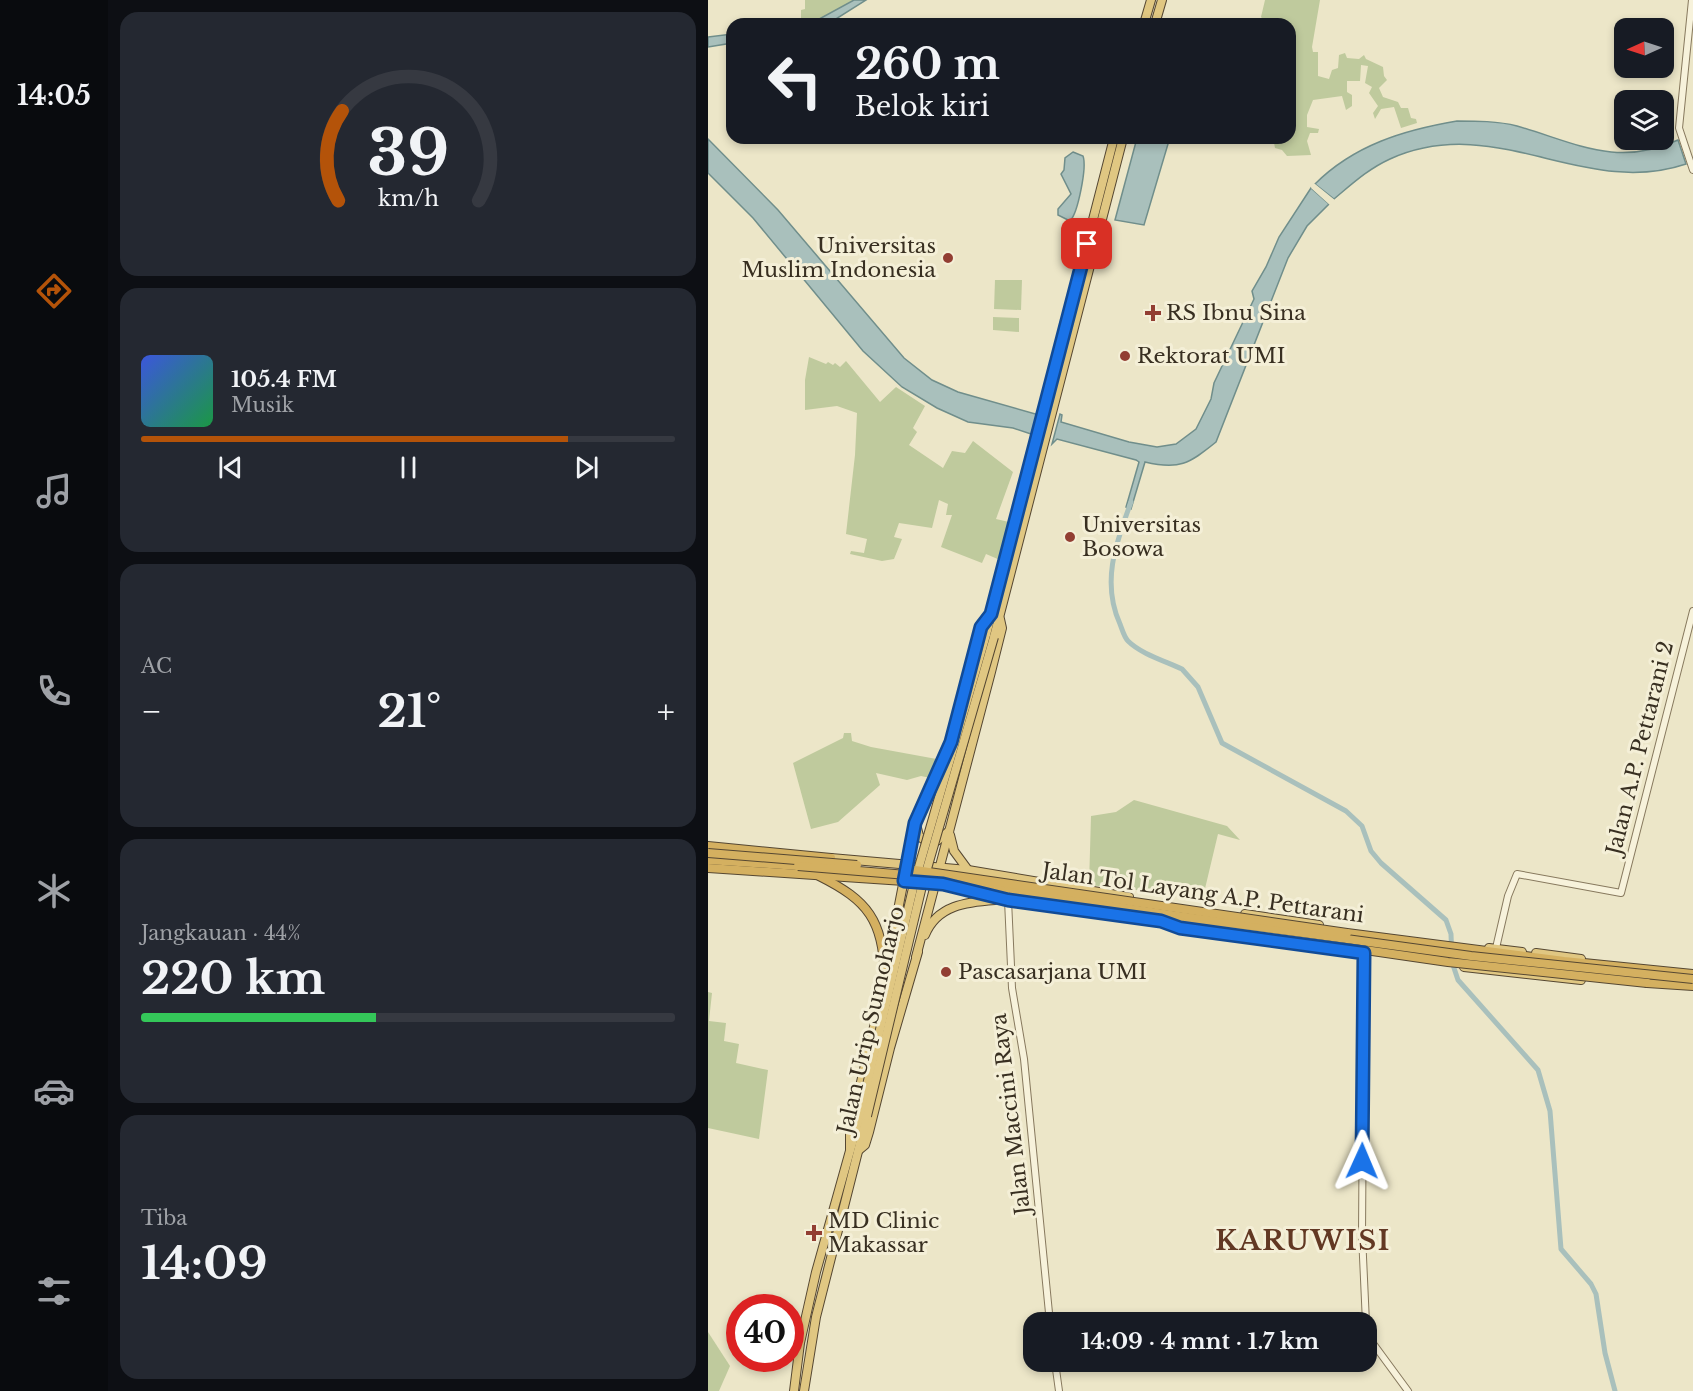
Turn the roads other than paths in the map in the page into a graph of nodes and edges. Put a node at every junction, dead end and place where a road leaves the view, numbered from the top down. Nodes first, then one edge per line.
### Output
1 (1151, 0) edge
2 (1162, 0) edge
3 (1692, 0) edge
4 (1146, 18) edge
5 (1157, 18) edge
6 (1113, 144) edge
7 (1121, 144) edge
8 (1692, 167) edge
9 (1049, 410) junction
10 (1693, 611) edge
11 (995, 614) junction
12 (915, 823) junction
13 (949, 831) junction
14 (708, 846) edge
15 (708, 853) edge
16 (831, 858) joint
17 (708, 860) edge
18 (907, 860) junction
19 (943, 867) junction
20 (708, 868) edge
21 (968, 870) junction
22 (816, 874) junction
23 (904, 881) junction
24 (935, 884) junction
25 (1007, 900) junction
26 (1180, 905) junction
27 (899, 910) junction
28 (1215, 910) junction
29 (927, 916) junction
30 (1174, 919) junction
31 (1161, 921) junction
32 (1214, 927) junction
33 (1321, 944) junction
34 (1496, 948) junction
35 (1364, 953) junction
36 (916, 957) junction
37 (1406, 957) junction
38 (1693, 972) edge
39 (885, 975) junction
40 (1693, 979) edge
41 (1693, 987) edge
42 (854, 1150) junction
43 (829, 1246) junction
44 (1049, 1312) edge
45 (1365, 1312) edge
46 (807, 1313) junction
47 (816, 1317) junction
48 (1377, 1349) edge
49 (1056, 1372) edge
50 (794, 1391) edge
51 (804, 1391) edge
52 (1059, 1391) edge
53 (1408, 1391) edge

1 - 4 highway
2 - 5 highway
3 - 8 street
6 - 9 highway, Jalan Urip Sumoharjo
7 - 9 highway, Jalan Urip Sumoharjo
9 - 11 highway, Jalan Urip Sumoharjo
10 - 34 street, Jalan A.P. Pettarani 2
11 - 12 highway
11 - 13 highway
11 - 42 highway, Jalan Urip Sumoharjo, bridge
12 - 13 highway
12 - 18 highway
13 - 19 highway
13 - 21 highway
14 - 16 highway
15 - 38 highway, Jalan Tol Layang A.P. Pettarani, bridge
16 - 18 highway
17 - 30 highway, Jalan Tol Layang A.P. Pettarani, bridge
18 - 19 highway
18 - 23 highway
19 - 21 highway
19 - 24 highway
20 - 22 highway
21 - 26 highway
22 - 23 highway
22 - 39 highway
23 - 24 highway
23 - 27 highway
24 - 25 highway
24 - 29 highway
25 - 31 highway
25 - 36 highway
25 - 44 street, Jalan Maccini Raya
26 - 28 highway
26 - 30 highway
27 - 29 highway
27 - 39 highway
28 - 32 highway
28 - 34 highway
29 - 36 highway
30 - 31 highway
30 - 32 highway
30 - 40 highway, Jalan Tol Layang A.P. Pettarani, bridge
30 - 41 highway, bridge
31 - 33 highway
32 - 33 highway
33 - 35 highway
33 - 37 highway
34 - 38 highway
35 - 37 highway
35 - 45 street
36 - 42 highway
37 - 41 highway, bridge
39 - 42 highway
42 - 43 highway, Jalan Urip Sumoharjo
43 - 46 highway
43 - 47 highway
46 - 47 highway
46 - 50 highway
47 - 51 highway
48 - 53 street
49 - 52 street

